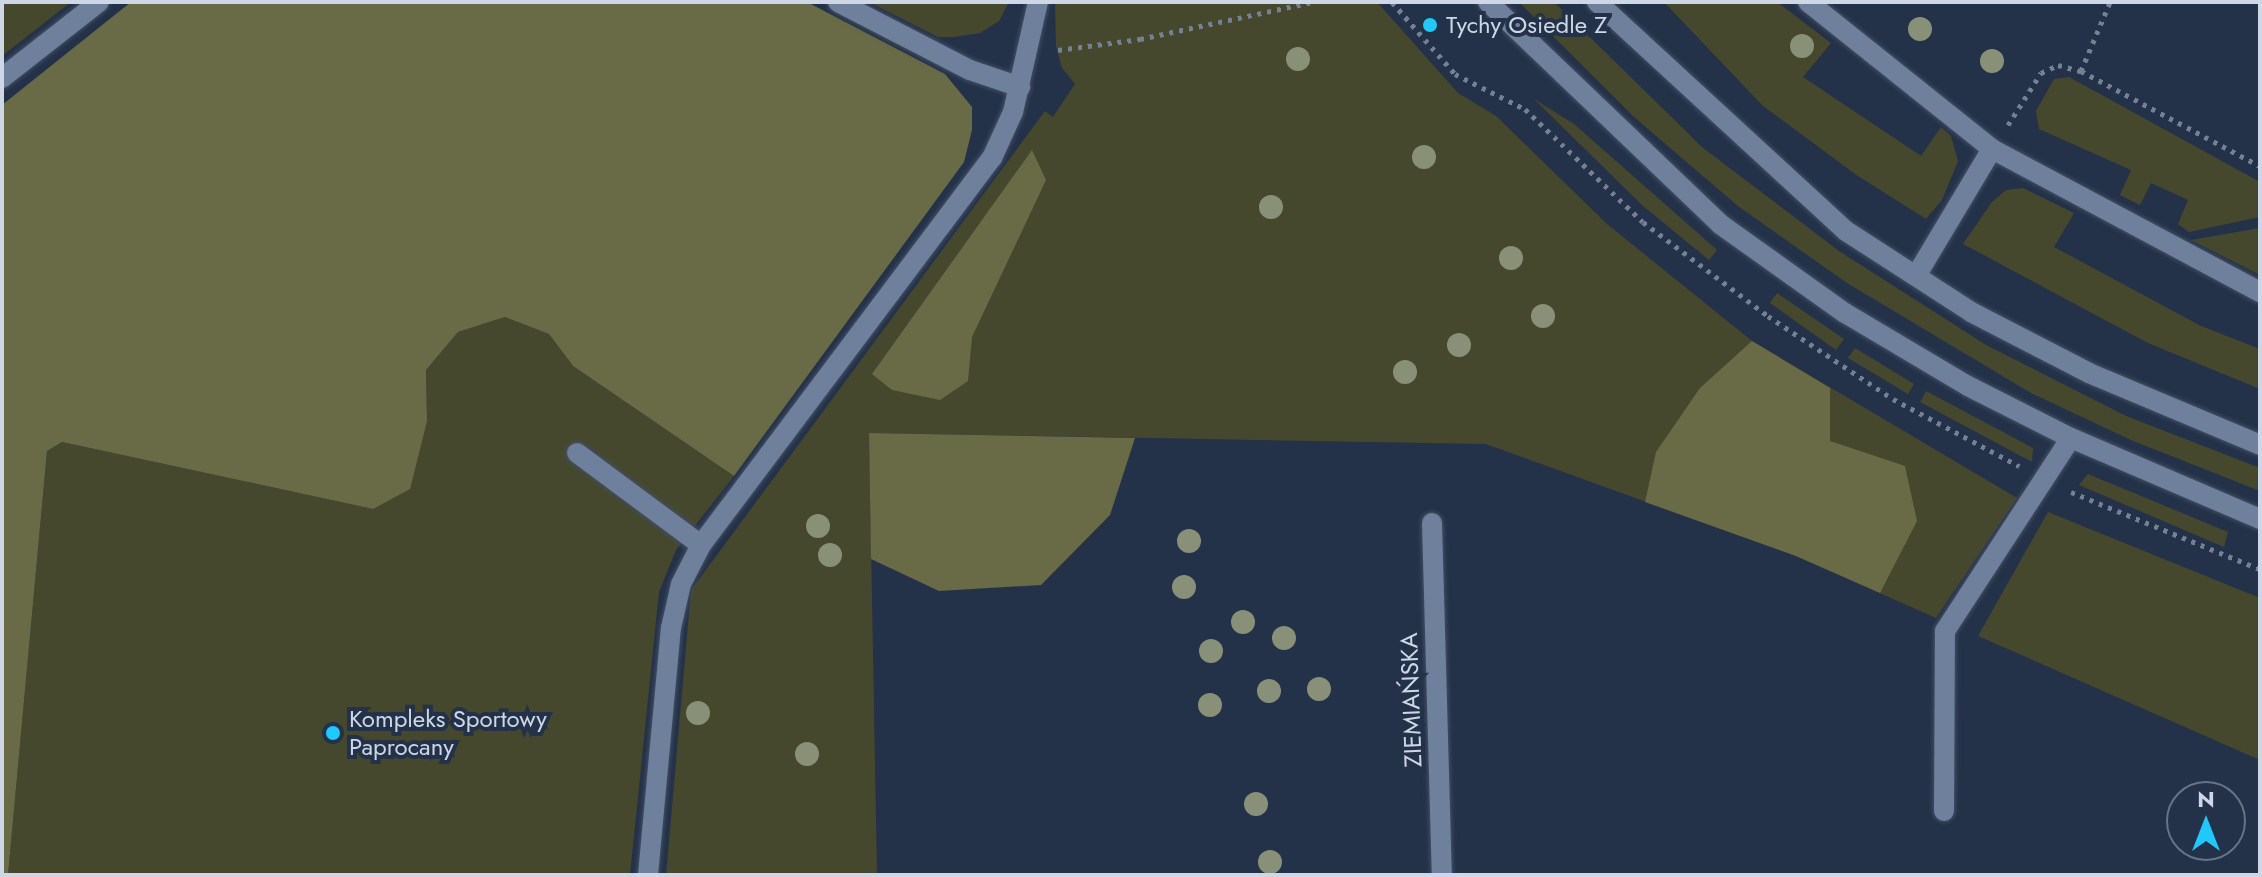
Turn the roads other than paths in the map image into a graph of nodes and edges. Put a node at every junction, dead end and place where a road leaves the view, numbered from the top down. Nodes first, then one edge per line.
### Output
1 (99, 2) edge
2 (838, 2) edge
3 (1038, 2) edge
4 (1488, 2) edge
5 (1597, 2) edge
6 (1820, 6) edge
7 (2, 78) edge
8 (1020, 87) junction
9 (1992, 149) junction
10 (1916, 276) junction
11 (2260, 292) edge
12 (2071, 438) junction
13 (2260, 445) edge
14 (577, 453) dead end
15 (2260, 519) edge
16 (1432, 523) dead end
17 (701, 545) junction
18 (1944, 811) dead end
19 (648, 875) edge
20 (1442, 875) edge

1 - 7 street
2 - 8 street
3 - 8 street
4 - 12 street
5 - 10 street
6 - 9 street
8 - 17 street
9 - 10 street
9 - 11 street
10 - 13 street
12 - 15 street
12 - 18 street
14 - 17 street
16 - 20 street, ZIEMIAŃSKA
17 - 19 street

